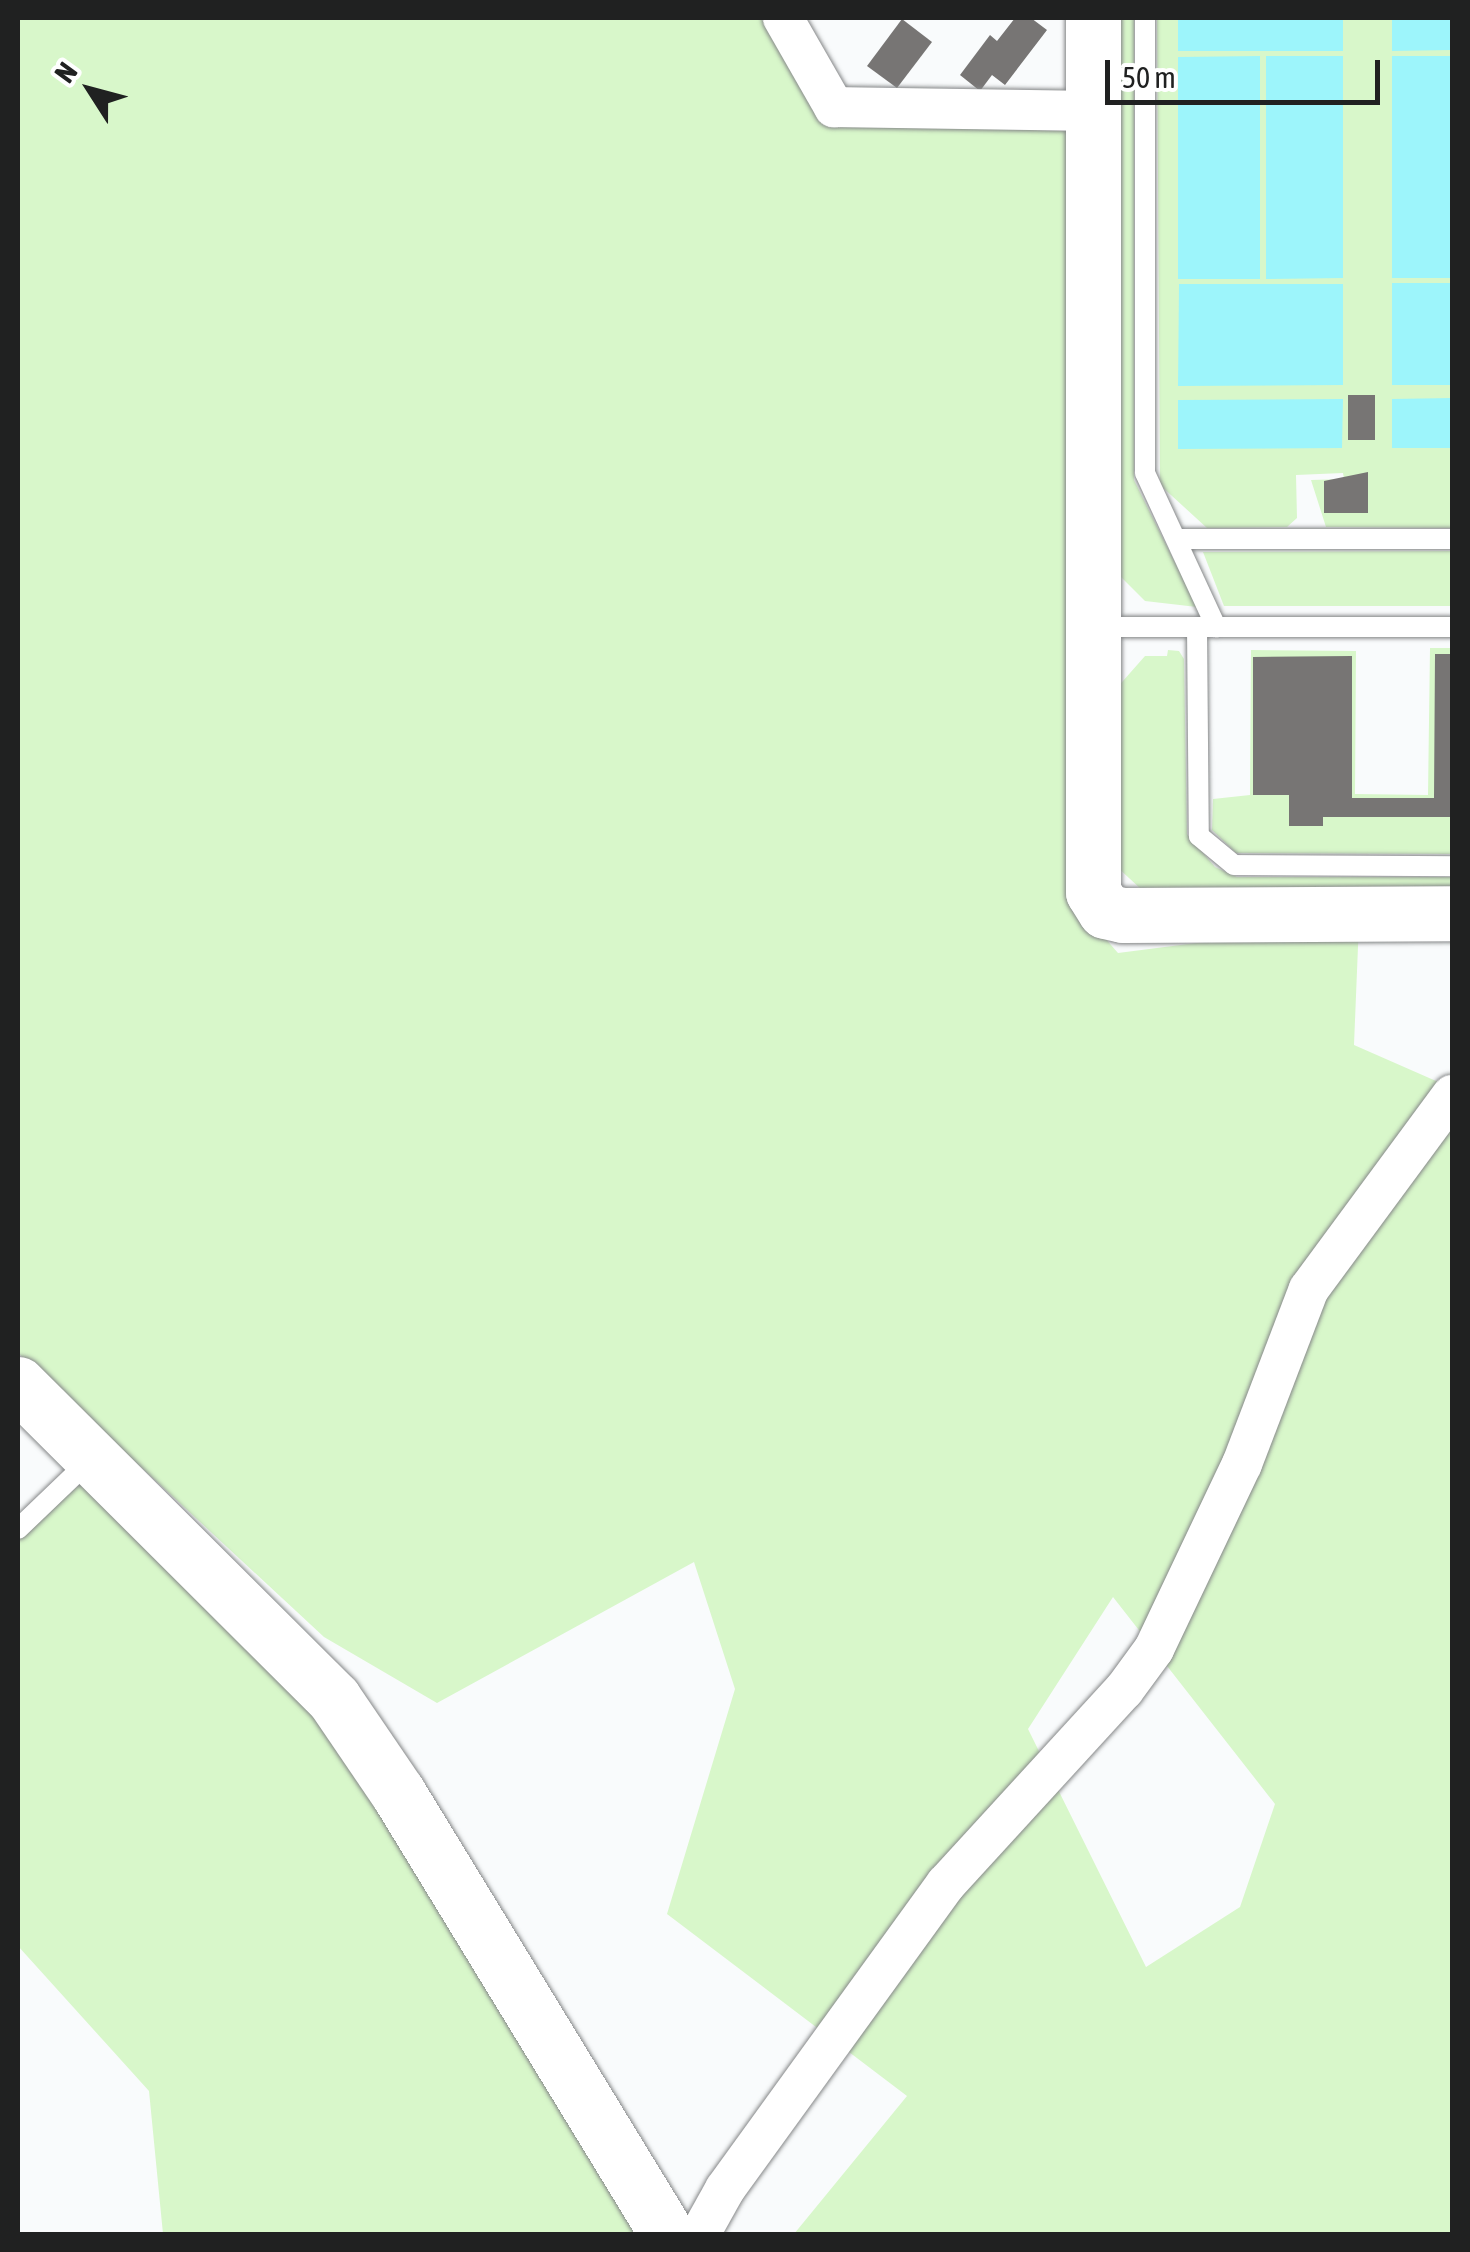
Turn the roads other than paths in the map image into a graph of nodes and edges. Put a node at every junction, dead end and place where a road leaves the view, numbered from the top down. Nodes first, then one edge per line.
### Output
1 (784, 18) edge
2 (1145, 18) edge
3 (1083, 25) edge
4 (1092, 111) junction
5 (1177, 539) junction
6 (1452, 539) edge
7 (1452, 626) edge
8 (1092, 627) junction
9 (1207, 627) junction
10 (1452, 866) edge
11 (1452, 913) edge
12 (1452, 1095) edge
13 (18, 1384) edge
14 (92, 1458) junction
15 (18, 1529) edge
16 (668, 2234) edge
17 (700, 2234) edge

1 - 4 street
2 - 5 lane
3 - 4 street
4 - 8 street
5 - 6 lane
5 - 9 lane
7 - 9 lane
8 - 9 lane
8 - 11 street
9 - 10 lane
12 - 17 street
13 - 14 street
14 - 15 lane
14 - 16 street

